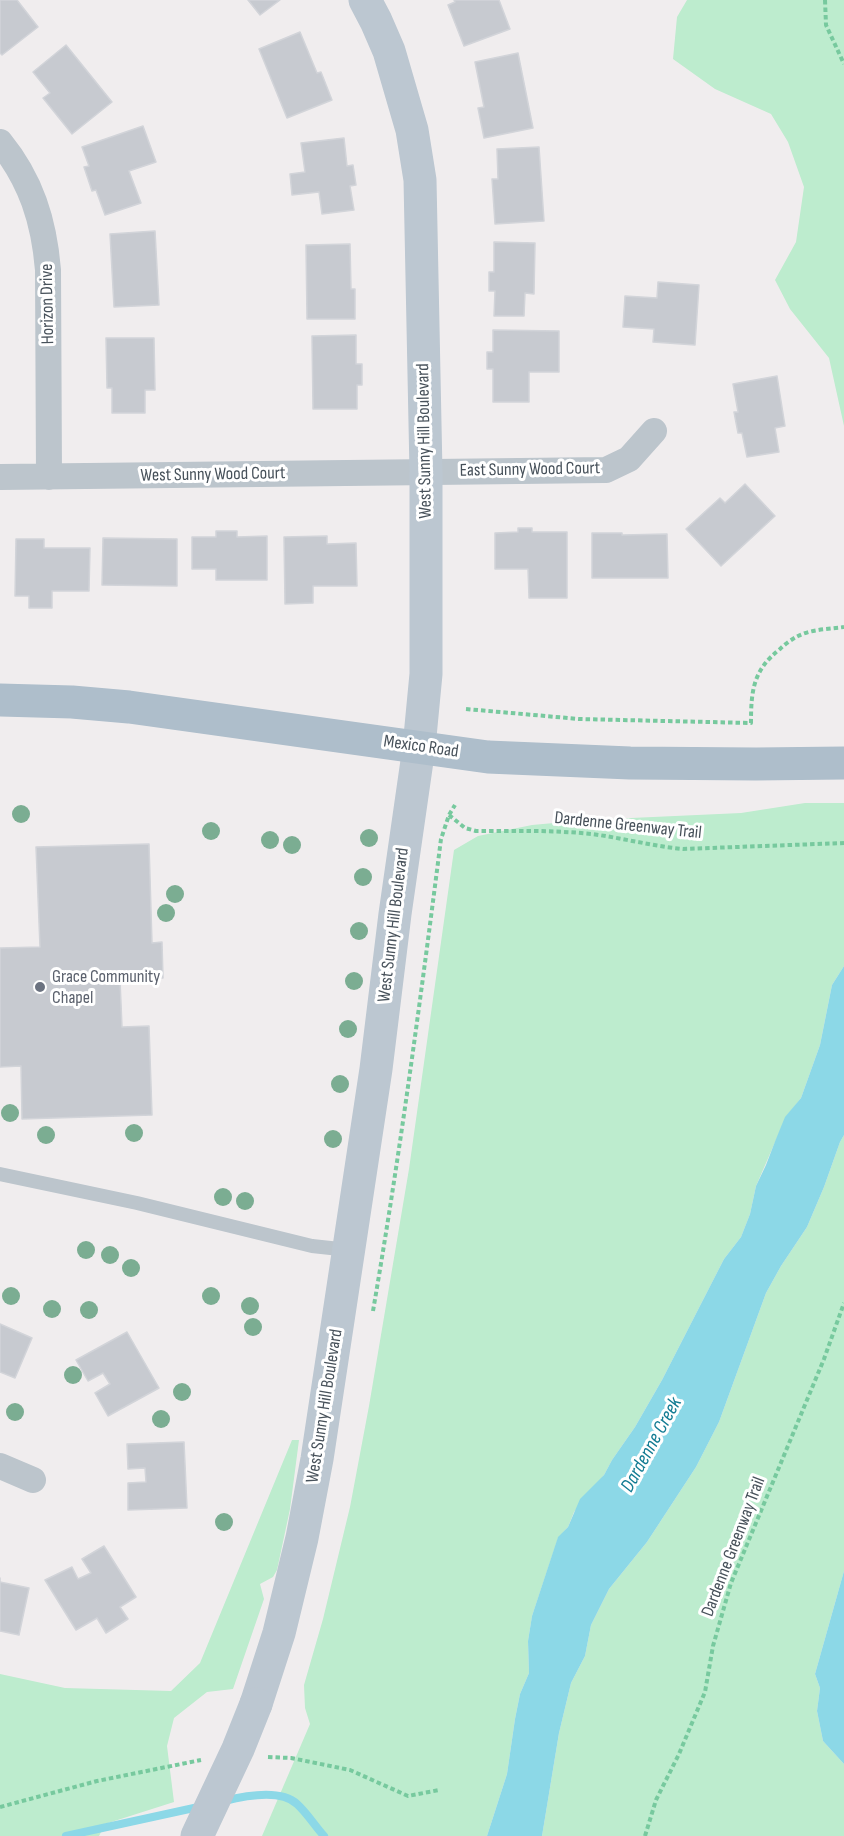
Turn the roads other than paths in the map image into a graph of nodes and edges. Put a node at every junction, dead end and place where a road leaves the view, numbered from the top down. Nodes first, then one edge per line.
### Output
1 (365, 0) edge
2 (0, 142) edge
3 (654, 431) dead end
4 (426, 472) junction
5 (0, 477) edge
6 (50, 477) junction
7 (0, 700) edge
8 (419, 747) junction
9 (844, 763) edge
10 (0, 1174) edge
11 (349, 1250) junction
12 (0, 1466) edge
13 (33, 1480) dead end
14 (197, 1836) edge

1 - 4 street, West Sunny Hill Boulevard
2 - 6 street, Horizon Drive
3 - 4 street, East Sunny Wood Court
4 - 6 street, West Sunny Wood Court
4 - 8 street, West Sunny Hill Boulevard
5 - 6 street, West Sunny Wood Court
7 - 8 main road, Mexico Road
8 - 9 main road, Mexico Road
8 - 11 street, West Sunny Hill Boulevard
10 - 11 lane
11 - 14 street, West Sunny Hill Boulevard, bridge
12 - 13 street

